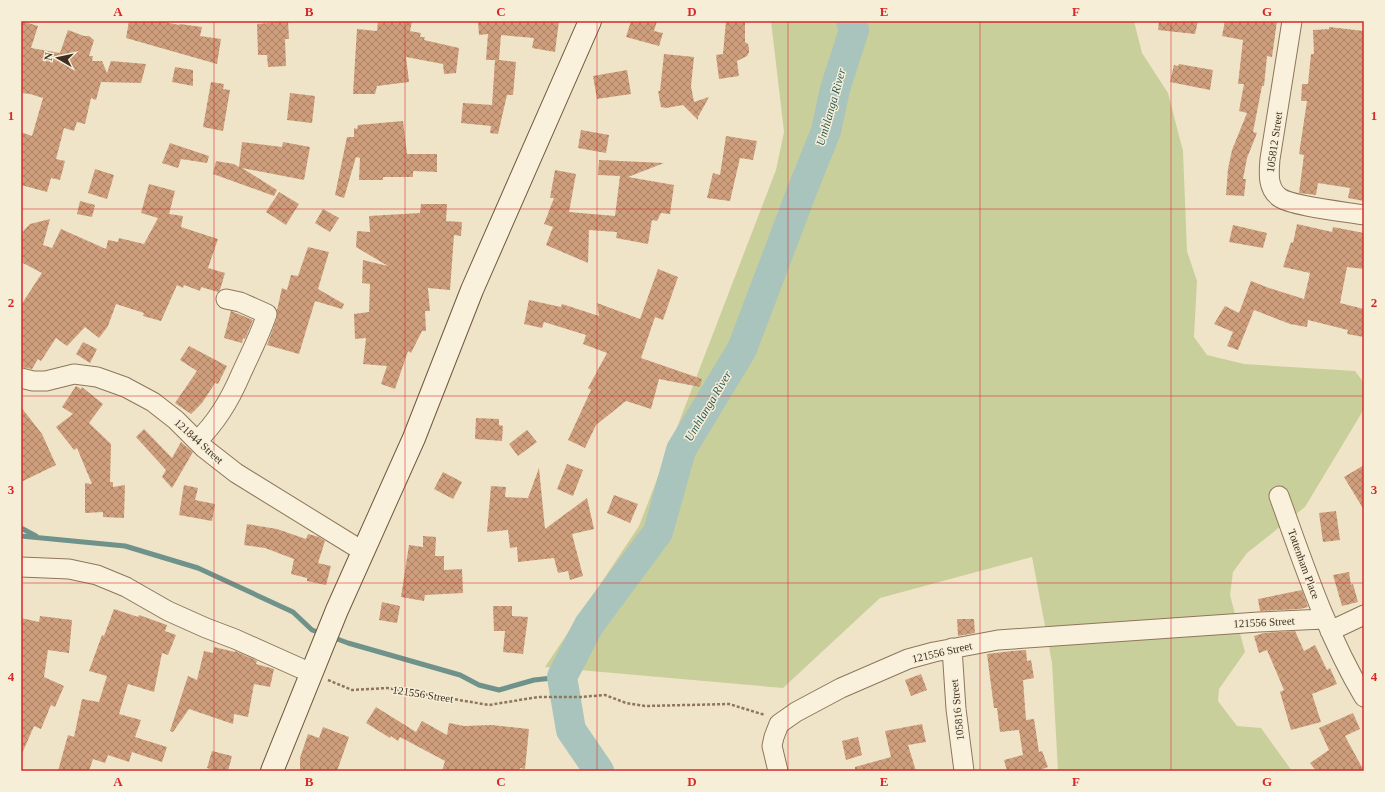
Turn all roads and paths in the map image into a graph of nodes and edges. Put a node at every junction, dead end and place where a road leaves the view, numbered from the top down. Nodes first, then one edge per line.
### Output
1 (590, 21) edge
2 (1292, 21) edge
3 (1364, 215) edge
4 (226, 299) dead end
5 (21, 378) edge
6 (197, 441) junction
7 (1279, 496) dead end
8 (364, 552) junction
9 (21, 567) edge
10 (1364, 615) edge
11 (1327, 625) junction
12 (952, 648) junction
13 (314, 666) junction
14 (1364, 697) edge
15 (779, 724) junction
16 (272, 771) edge
17 (778, 771) edge
18 (964, 771) edge

1 - 8 street
2 - 3 street, 105812 Street
4 - 6 street
5 - 6 street, 121844 Street
6 - 8 street, 121844 Street
7 - 11 street, Tottenham Place
8 - 13 street
9 - 13 street
10 - 11 street
11 - 12 street, 121556 Street
11 - 14 street, Tottenham Place
12 - 15 street, 121556 Street
12 - 18 street, 105816 Street
13 - 15 path, 121556 Street
13 - 16 street
15 - 17 street

